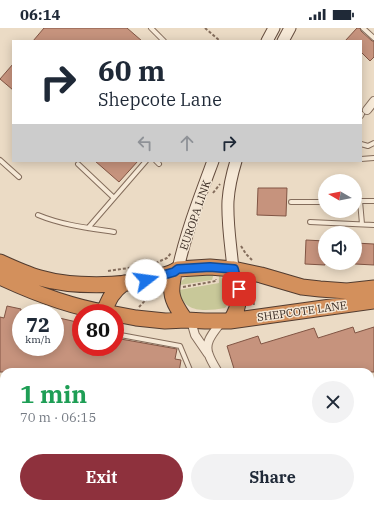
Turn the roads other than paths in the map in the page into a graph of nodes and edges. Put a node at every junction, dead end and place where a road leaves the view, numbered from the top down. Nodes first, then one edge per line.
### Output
1 (151, 28) edge
2 (274, 28) edge
3 (290, 28) edge
4 (363, 28) edge
5 (374, 38) edge
6 (163, 40) edge
7 (268, 40) edge
8 (284, 40) edge
9 (374, 102) edge
10 (363, 114) edge
11 (362, 144) edge
12 (374, 144) edge
13 (374, 158) edge
14 (362, 159) edge
15 (0, 160) edge
16 (145, 162) edge
17 (213, 162) edge
18 (236, 162) edge
19 (78, 164) dead end
20 (20, 177) dead end
21 (114, 198) junction
22 (374, 200) edge
23 (362, 201) edge
24 (291, 202) dead end
25 (318, 202) edge
26 (38, 215) dead end
27 (361, 218) edge
28 (310, 222) dead end
29 (362, 224) junction
30 (374, 224) edge
31 (88, 228) junction
32 (114, 232) dead end
33 (0, 262) edge
34 (233, 269) junction
35 (176, 271) junction
36 (9, 276) edge
37 (124, 283) junction
38 (374, 288) edge
39 (374, 301) edge
40 (72, 304) edge
41 (108, 304) edge
42 (124, 316) edge
43 (189, 321) junction
44 (226, 321) junction
45 (124, 336) edge
46 (208, 354) junction
47 (189, 368) edge
48 (216, 368) edge

1 - 6 lane
2 - 7 street
3 - 8 street
4 - 5 lane
9 - 10 street
11 - 12 lane
13 - 14 lane
15 - 20 lane
16 - 21 lane
17 - 35 street, EUROPA LINK
18 - 34 street
19 - 21 lane
21 - 31 lane
22 - 23 lane
24 - 25 lane
26 - 31 lane
27 - 29 lane
28 - 29 lane
29 - 30 lane
31 - 32 lane
33 - 36 highway, SHEPCOTE LANE
34 - 35 highway, SHEPCOTE LANE
34 - 38 highway, SHEPCOTE LANE
34 - 44 highway
35 - 37 highway, SHEPCOTE LANE
35 - 43 highway
36 - 37 highway, SHEPCOTE LANE
36 - 40 highway, SHEPCOTE LANE
37 - 41 highway
39 - 44 highway, SHEPCOTE LANE
42 - 43 highway, SHEPCOTE LANE
43 - 44 highway, SHEPCOTE LANE
43 - 46 street
44 - 46 street
45 - 47 lane
46 - 48 street

